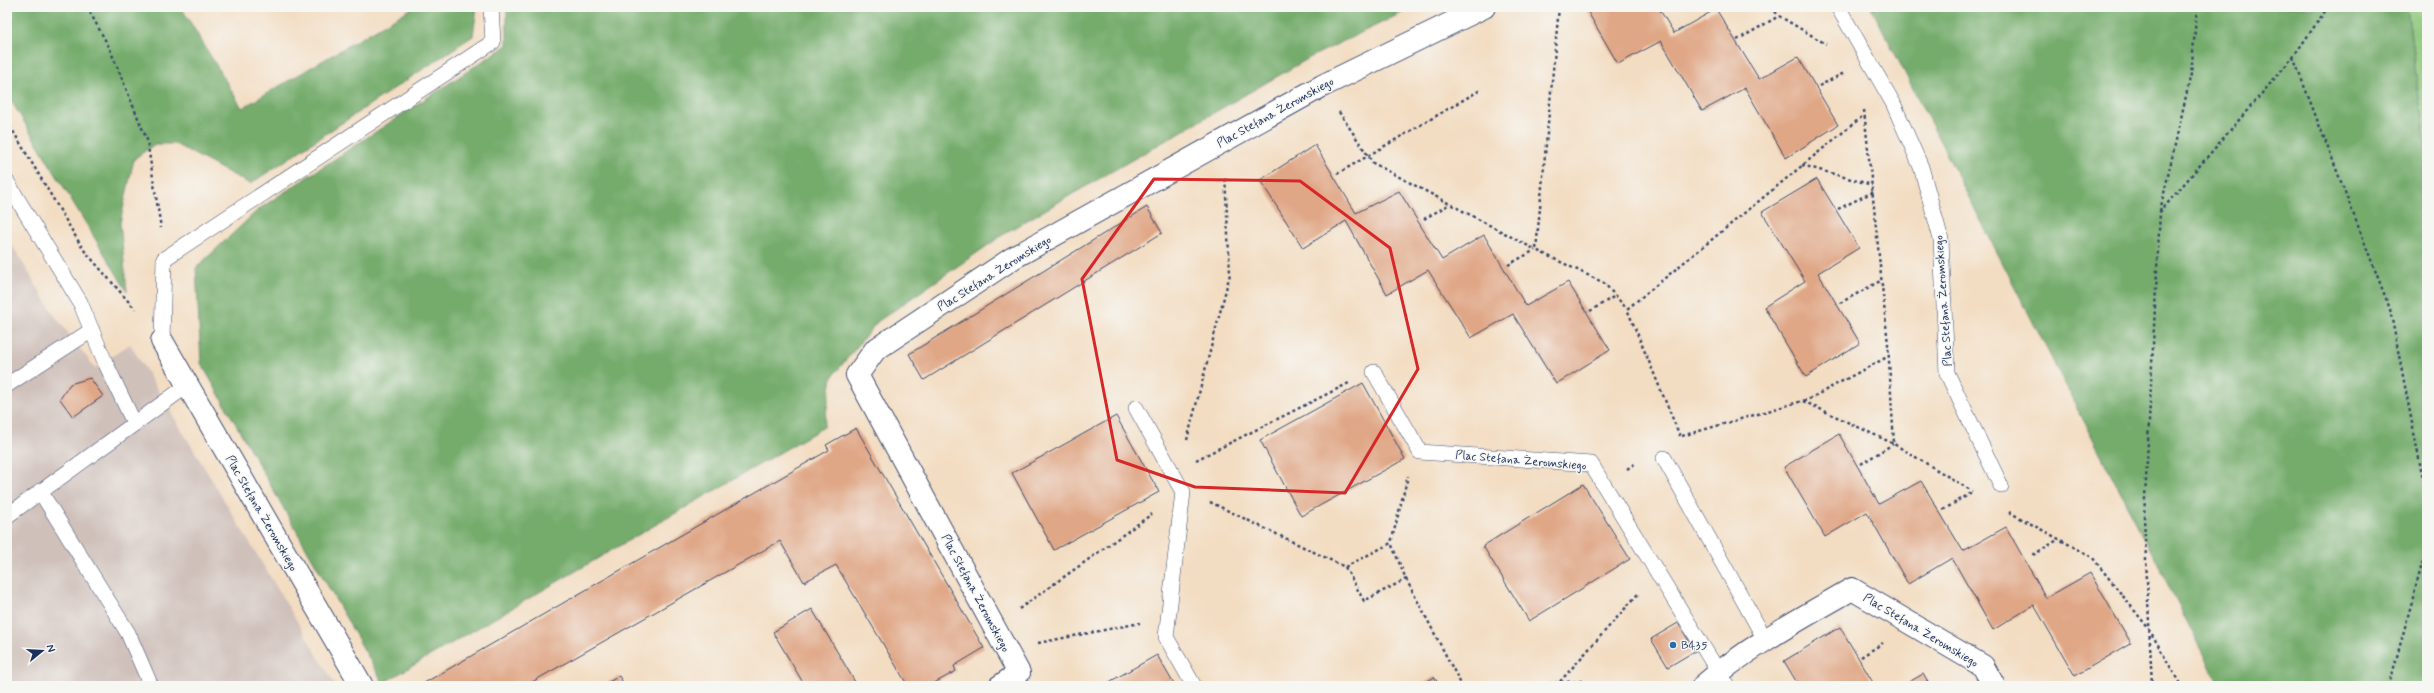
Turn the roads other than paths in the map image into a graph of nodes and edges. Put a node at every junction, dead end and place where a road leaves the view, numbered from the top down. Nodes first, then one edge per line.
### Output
1 (491, 7) edge
2 (1484, 7) edge
3 (1838, 7) edge
4 (7, 182) edge
5 (92, 330) junction
6 (162, 341) joint
7 (1374, 372) dead end
8 (7, 385) edge
9 (188, 385) junction
10 (1136, 408) dead end
11 (134, 423) junction
12 (1664, 458) dead end
13 (2001, 486) dead end
14 (40, 491) junction
15 (7, 516) edge
16 (1766, 641) junction
17 (1716, 681) edge
18 (151, 686) edge
19 (362, 686) edge
20 (1000, 686) edge
21 (1194, 686) edge
22 (1994, 686) edge

1 - 6 lane
2 - 20 street, Plac Stefana Żeromskiego
3 - 13 lane, Plac Stefana Żeromskiego
4 - 5 lane
5 - 8 lane
5 - 11 lane
6 - 9 street, Plac Stefana Żeromskiego
7 - 17 lane, Plac Stefana Żeromskiego
9 - 11 lane
9 - 19 street, Plac Stefana Żeromskiego
10 - 21 lane
11 - 14 lane
12 - 16 lane
14 - 15 lane
14 - 18 lane
16 - 17 street, Plac Stefana Żeromskiego
16 - 22 street, Plac Stefana Żeromskiego

